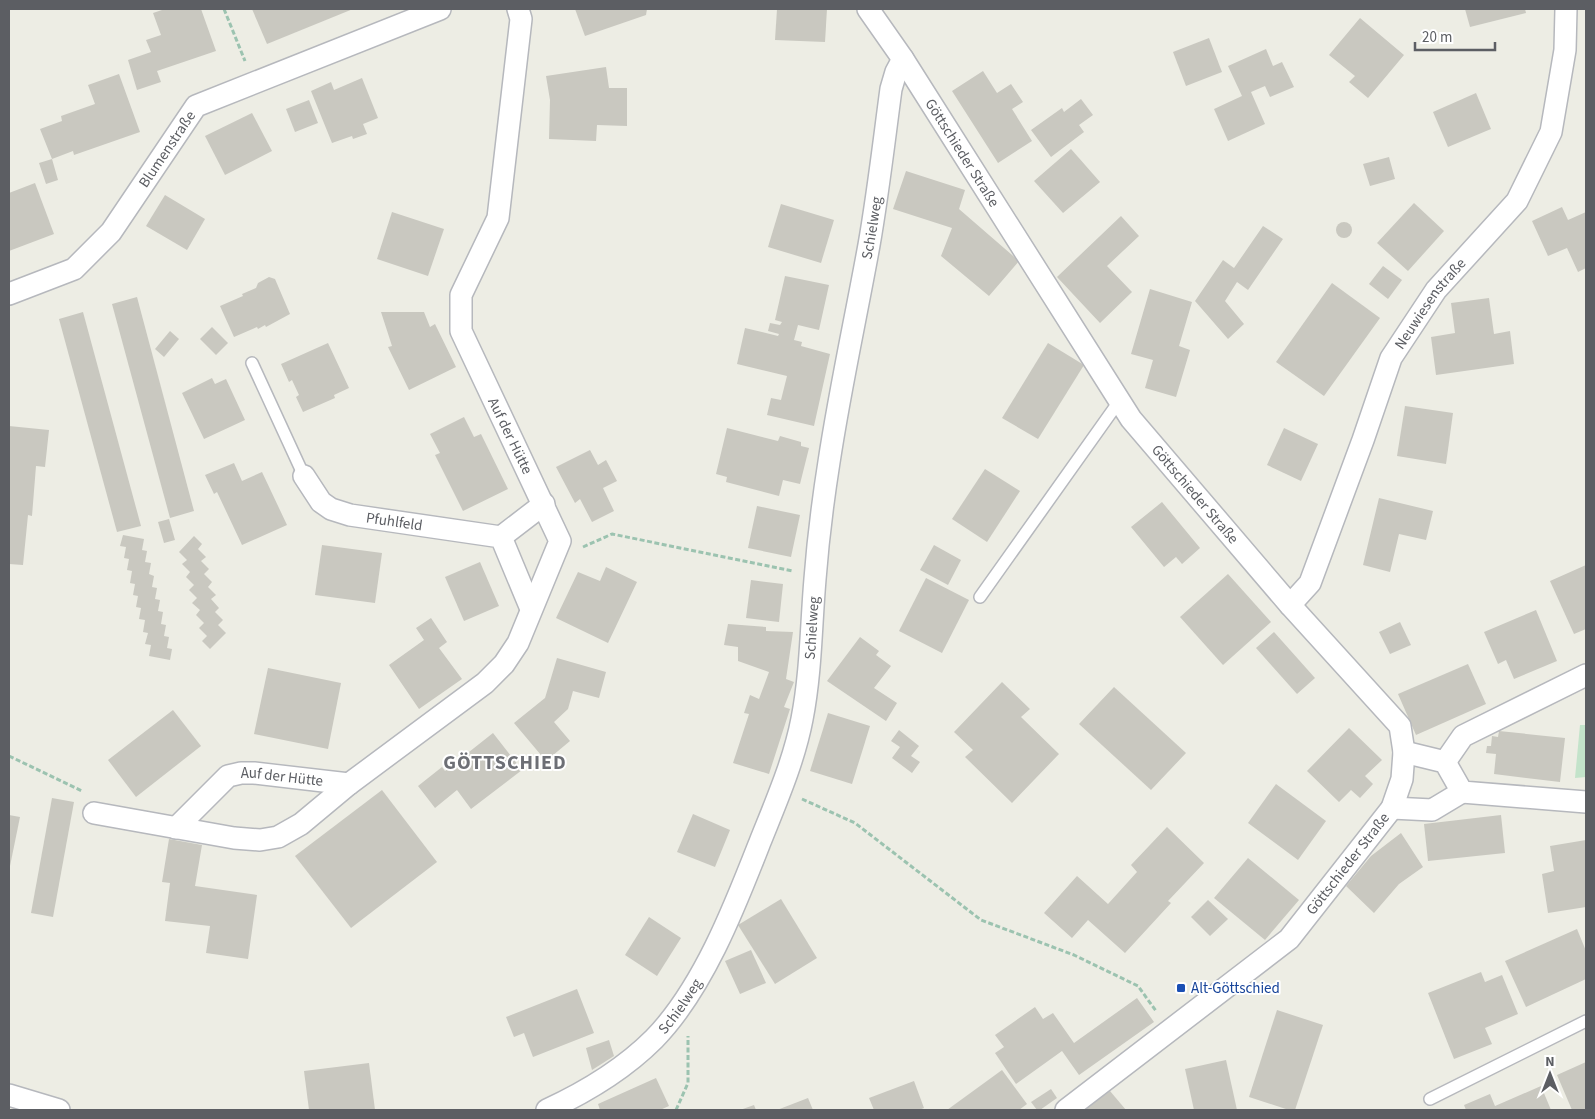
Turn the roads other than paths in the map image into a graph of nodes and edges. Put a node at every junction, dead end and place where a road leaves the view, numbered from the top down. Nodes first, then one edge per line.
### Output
1 (440, 9) edge
2 (518, 9) edge
3 (868, 9) edge
4 (1566, 9) edge
5 (903, 59) junction
6 (9, 294) edge
7 (252, 363) dead end
8 (1120, 400) junction
9 (304, 476) joint
10 (544, 504) junction
11 (501, 537) junction
12 (980, 597) dead end
13 (1290, 605) junction
14 (531, 609) junction
15 (1586, 675) edge
16 (1404, 752) junction
17 (1445, 762) junction
18 (349, 784) junction
19 (1462, 792) junction
20 (1586, 802) edge
21 (1392, 808) junction
22 (94, 813) road end
23 (176, 828) junction
24 (1586, 1021) edge
25 (9, 1095) edge
26 (1430, 1099) dead end
27 (59, 1110) edge
28 (547, 1110) edge
29 (1066, 1110) edge

1 - 6 street, Blumenstraße
2 - 10 street, Auf der Hütte
3 - 5 street, Göttschieder Straße
4 - 13 street, Neuwiesenstraße
5 - 8 street, Göttschieder Straße
5 - 28 street, Schielweg
7 - 9 lane
8 - 12 lane
8 - 13 street, Göttschieder Straße
9 - 11 street, Pfuhlfeld
10 - 11 street
10 - 14 street, Auf der Hütte
11 - 14 street
13 - 16 street, Göttschieder Straße
14 - 18 street, Auf der Hütte
15 - 17 street
16 - 17 street
16 - 21 street, Göttschieder Straße
17 - 19 street
18 - 23 street, Auf der Hütte
18 - 23 street, Auf der Hütte
19 - 20 street
19 - 21 street
21 - 29 street, Göttschieder Straße
22 - 23 street, Auf der Hütte
24 - 26 lane
25 - 27 street

